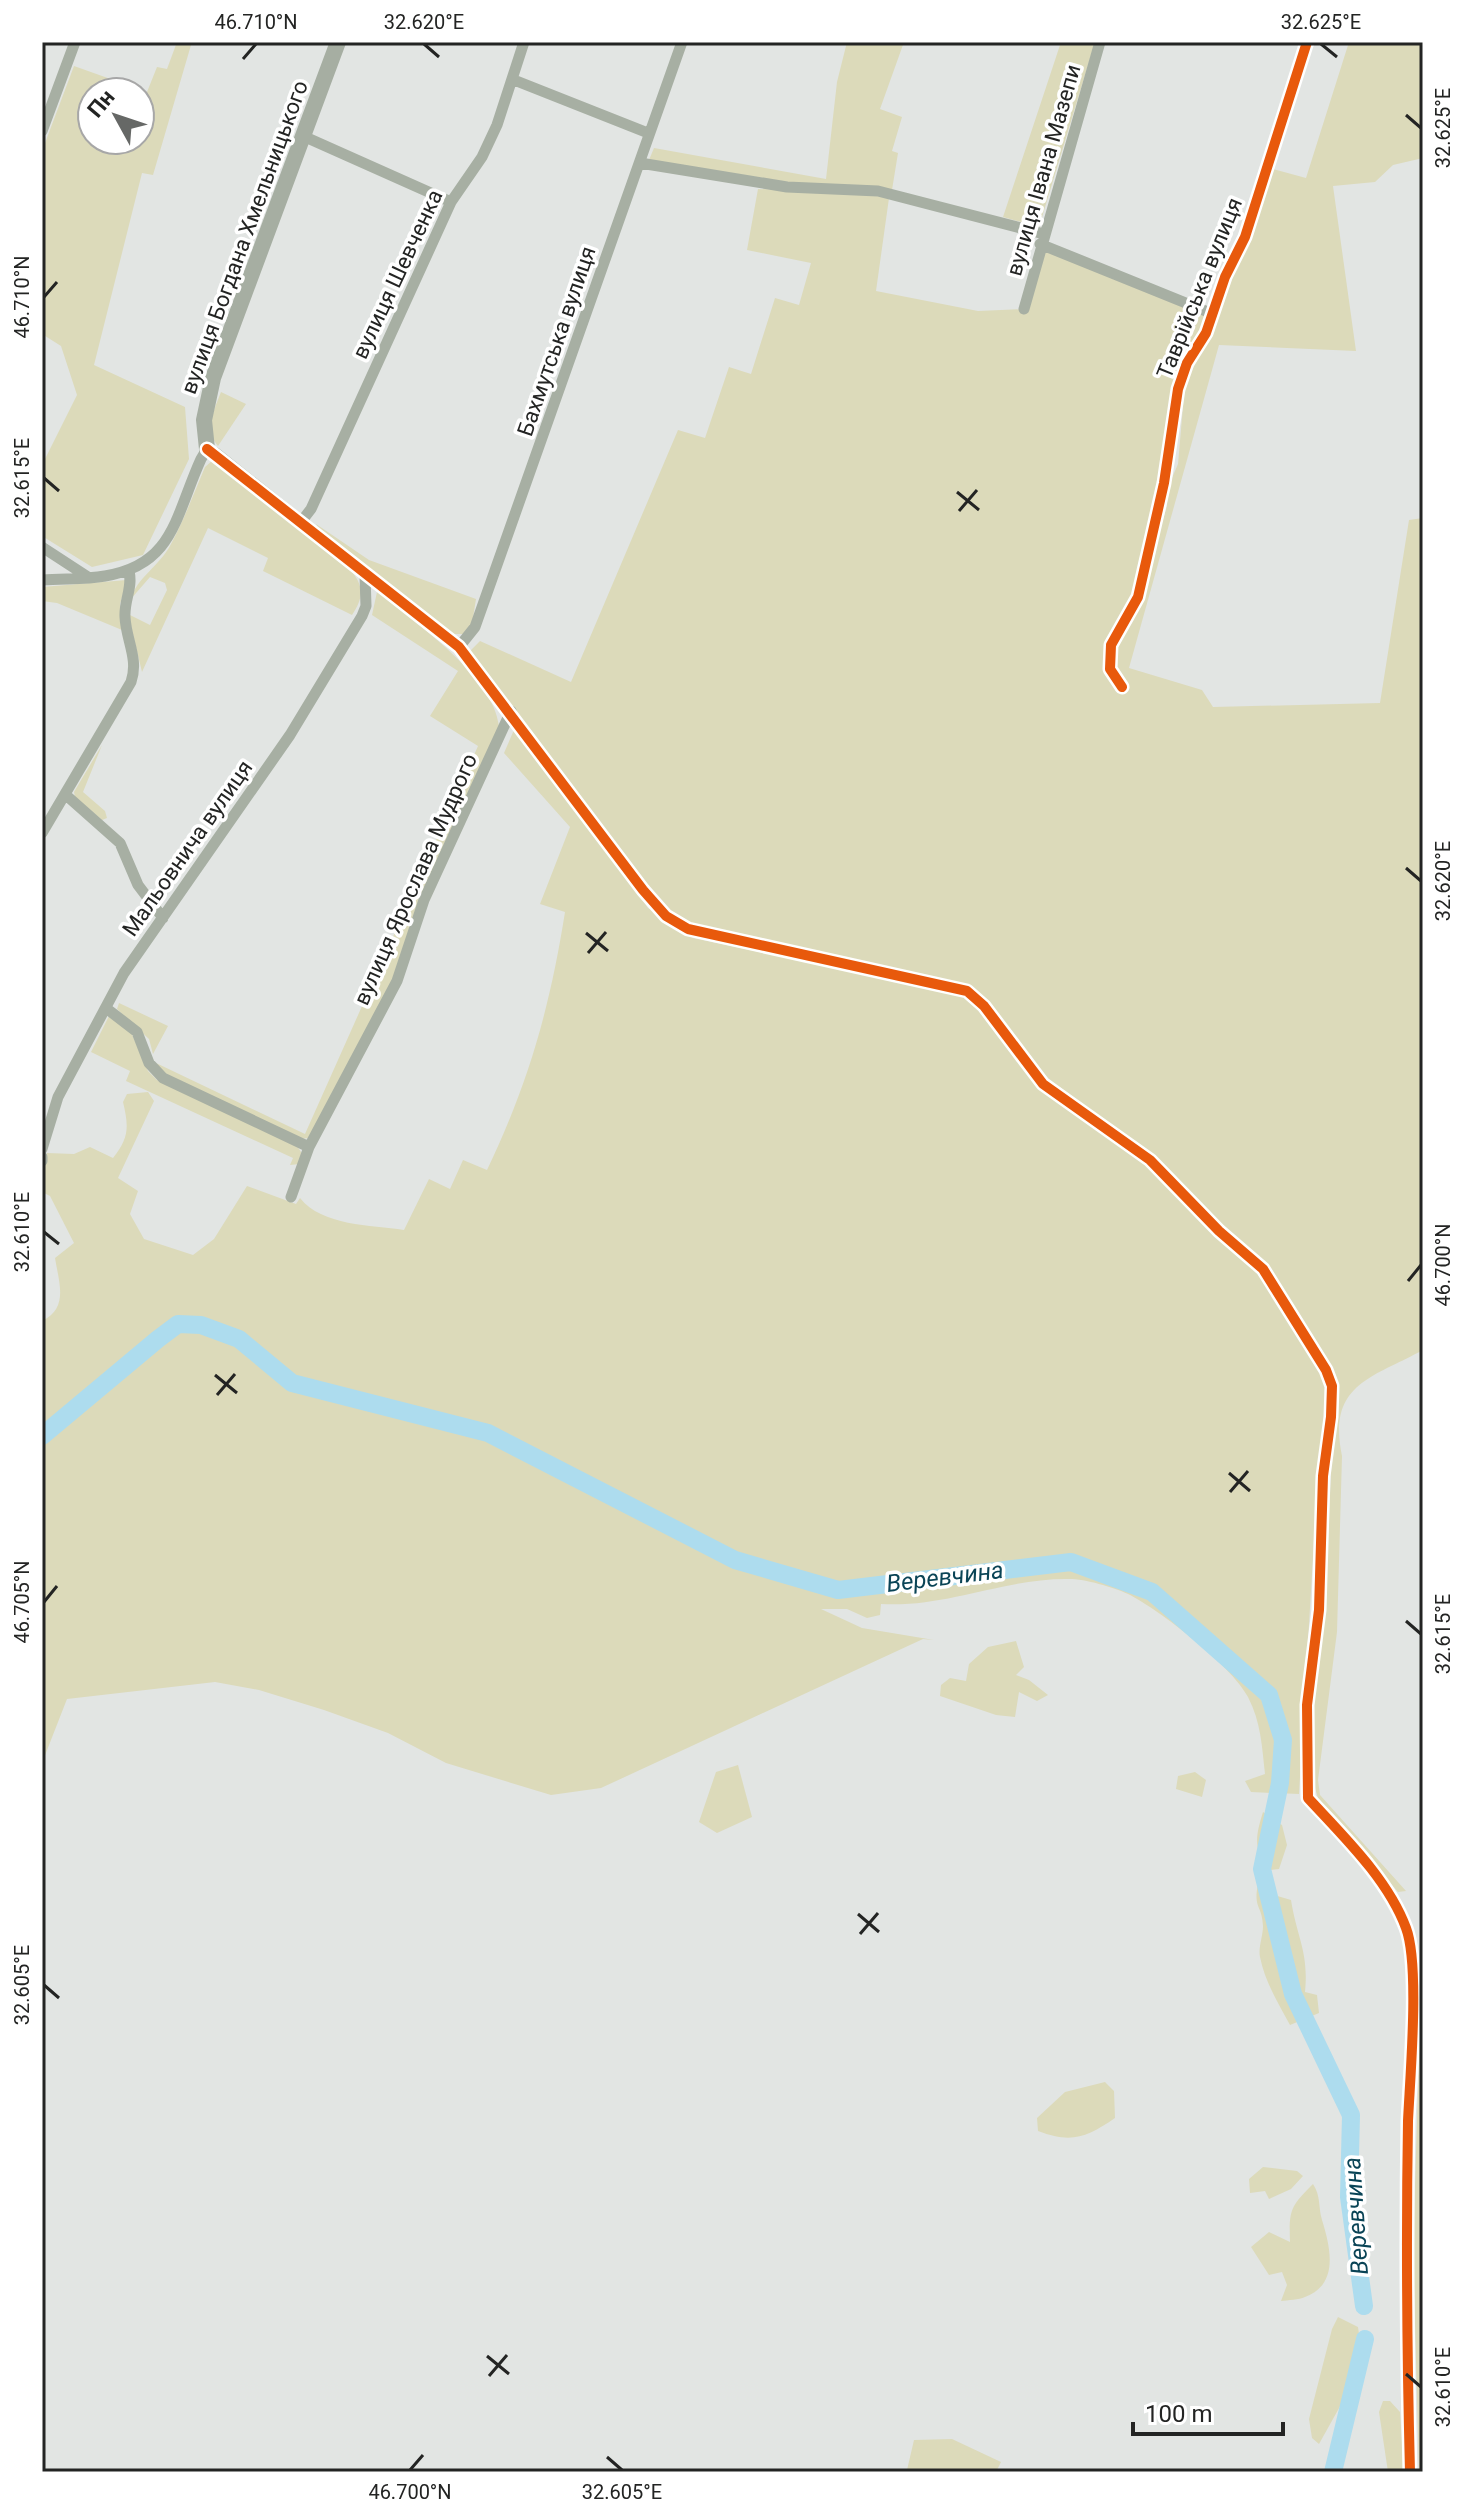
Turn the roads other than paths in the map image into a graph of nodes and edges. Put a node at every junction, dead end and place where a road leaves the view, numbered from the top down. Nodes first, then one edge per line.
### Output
1 (75, 42) edge
2 (338, 42) edge
3 (524, 42) edge
4 (682, 42) edge
5 (1100, 42) edge
6 (1307, 42) edge
7 (514, 80) junction
8 (42, 131) edge
9 (648, 133) junction
10 (303, 136) junction
11 (640, 163) junction
12 (451, 202) junction
13 (1042, 239) junction
14 (1024, 309) dead end
15 (1213, 314) junction
16 (207, 449) junction
17 (301, 522) junction
18 (42, 547) edge
19 (129, 571) junction
20 (365, 575) junction
21 (90, 578) junction
22 (42, 580) edge
23 (459, 647) junction
24 (1122, 687) dead end
25 (511, 711) junction
26 (67, 796) junction
27 (42, 833) edge
28 (163, 918) junction
29 (106, 1008) junction
30 (309, 1147) junction
31 (42, 1149) edge
32 (291, 1197) dead end
33 (1410, 2472) edge

1 - 8 street
2 - 10 street, вулиця Богдана Хмельницького
3 - 7 street, вулиця Шевченка
4 - 9 street, Бахмутська вулиця
5 - 13 street, вулиця Івана Мазепи
6 - 15 street, Таврійська вулиця
7 - 9 street
7 - 12 street, вулиця Шевченка
9 - 11 street, Бахмутська вулиця
10 - 12 street
10 - 16 street, вулиця Богдана Хмельницького
11 - 13 street
11 - 23 street, Бахмутська вулиця
12 - 17 street, вулиця Шевченка
13 - 14 street, вулиця Івана Мазепи
13 - 15 street
15 - 24 street, Таврійська вулиця
16 - 17 street
16 - 19 street
17 - 20 street
18 - 21 street
19 - 21 street
19 - 26 street
20 - 23 street
20 - 28 street, Мальовнича вулиця
21 - 22 street
23 - 25 street
25 - 30 street, вулиця Ярослава Мудрого
25 - 33 street
26 - 27 street
26 - 28 street
28 - 29 street, Мальовнича вулиця
29 - 30 street
29 - 31 street, Мальовнича вулиця
30 - 32 street, вулиця Ярослава Мудрого

